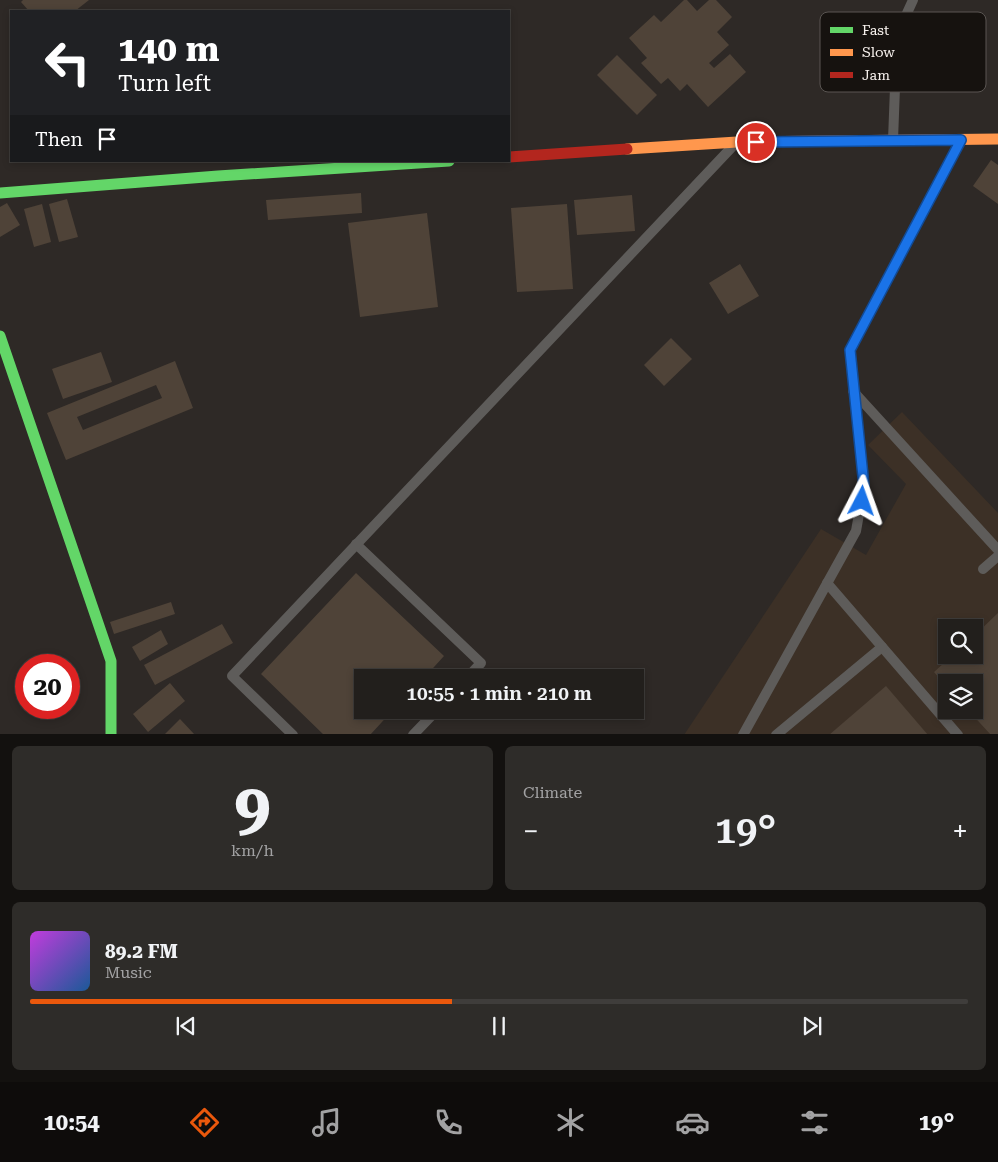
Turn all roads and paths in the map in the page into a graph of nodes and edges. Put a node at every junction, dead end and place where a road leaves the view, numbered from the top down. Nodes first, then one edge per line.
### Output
1 (913, 0) edge
2 (908, 12) edge
3 (895, 92) edge
4 (998, 139) edge
5 (961, 140) junction
6 (893, 141) junction
7 (737, 142) junction
8 (510, 157) edge
9 (434, 162) edge
10 (0, 193) edge
11 (0, 336) edge
12 (853, 390) junction
13 (356, 544) junction
14 (998, 550) edge
15 (998, 556) edge
16 (983, 569) dead end
17 (828, 583) junction
18 (882, 647) junction
19 (475, 669) edge
20 (428, 719) edge
21 (111, 734) edge
22 (293, 734) edge
23 (414, 734) edge
24 (743, 734) edge
25 (776, 734) edge
26 (958, 734) edge

1 - 2 lane
3 - 6 lane
4 - 5 street
5 - 6 street
5 - 12 lane
6 - 7 street
7 - 8 street
7 - 13 lane
9 - 10 street
11 - 21 street
12 - 14 lane
12 - 17 lane
13 - 19 lane
13 - 22 lane
15 - 16 lane
17 - 18 lane
17 - 24 lane
18 - 25 lane
18 - 26 lane
20 - 23 lane

